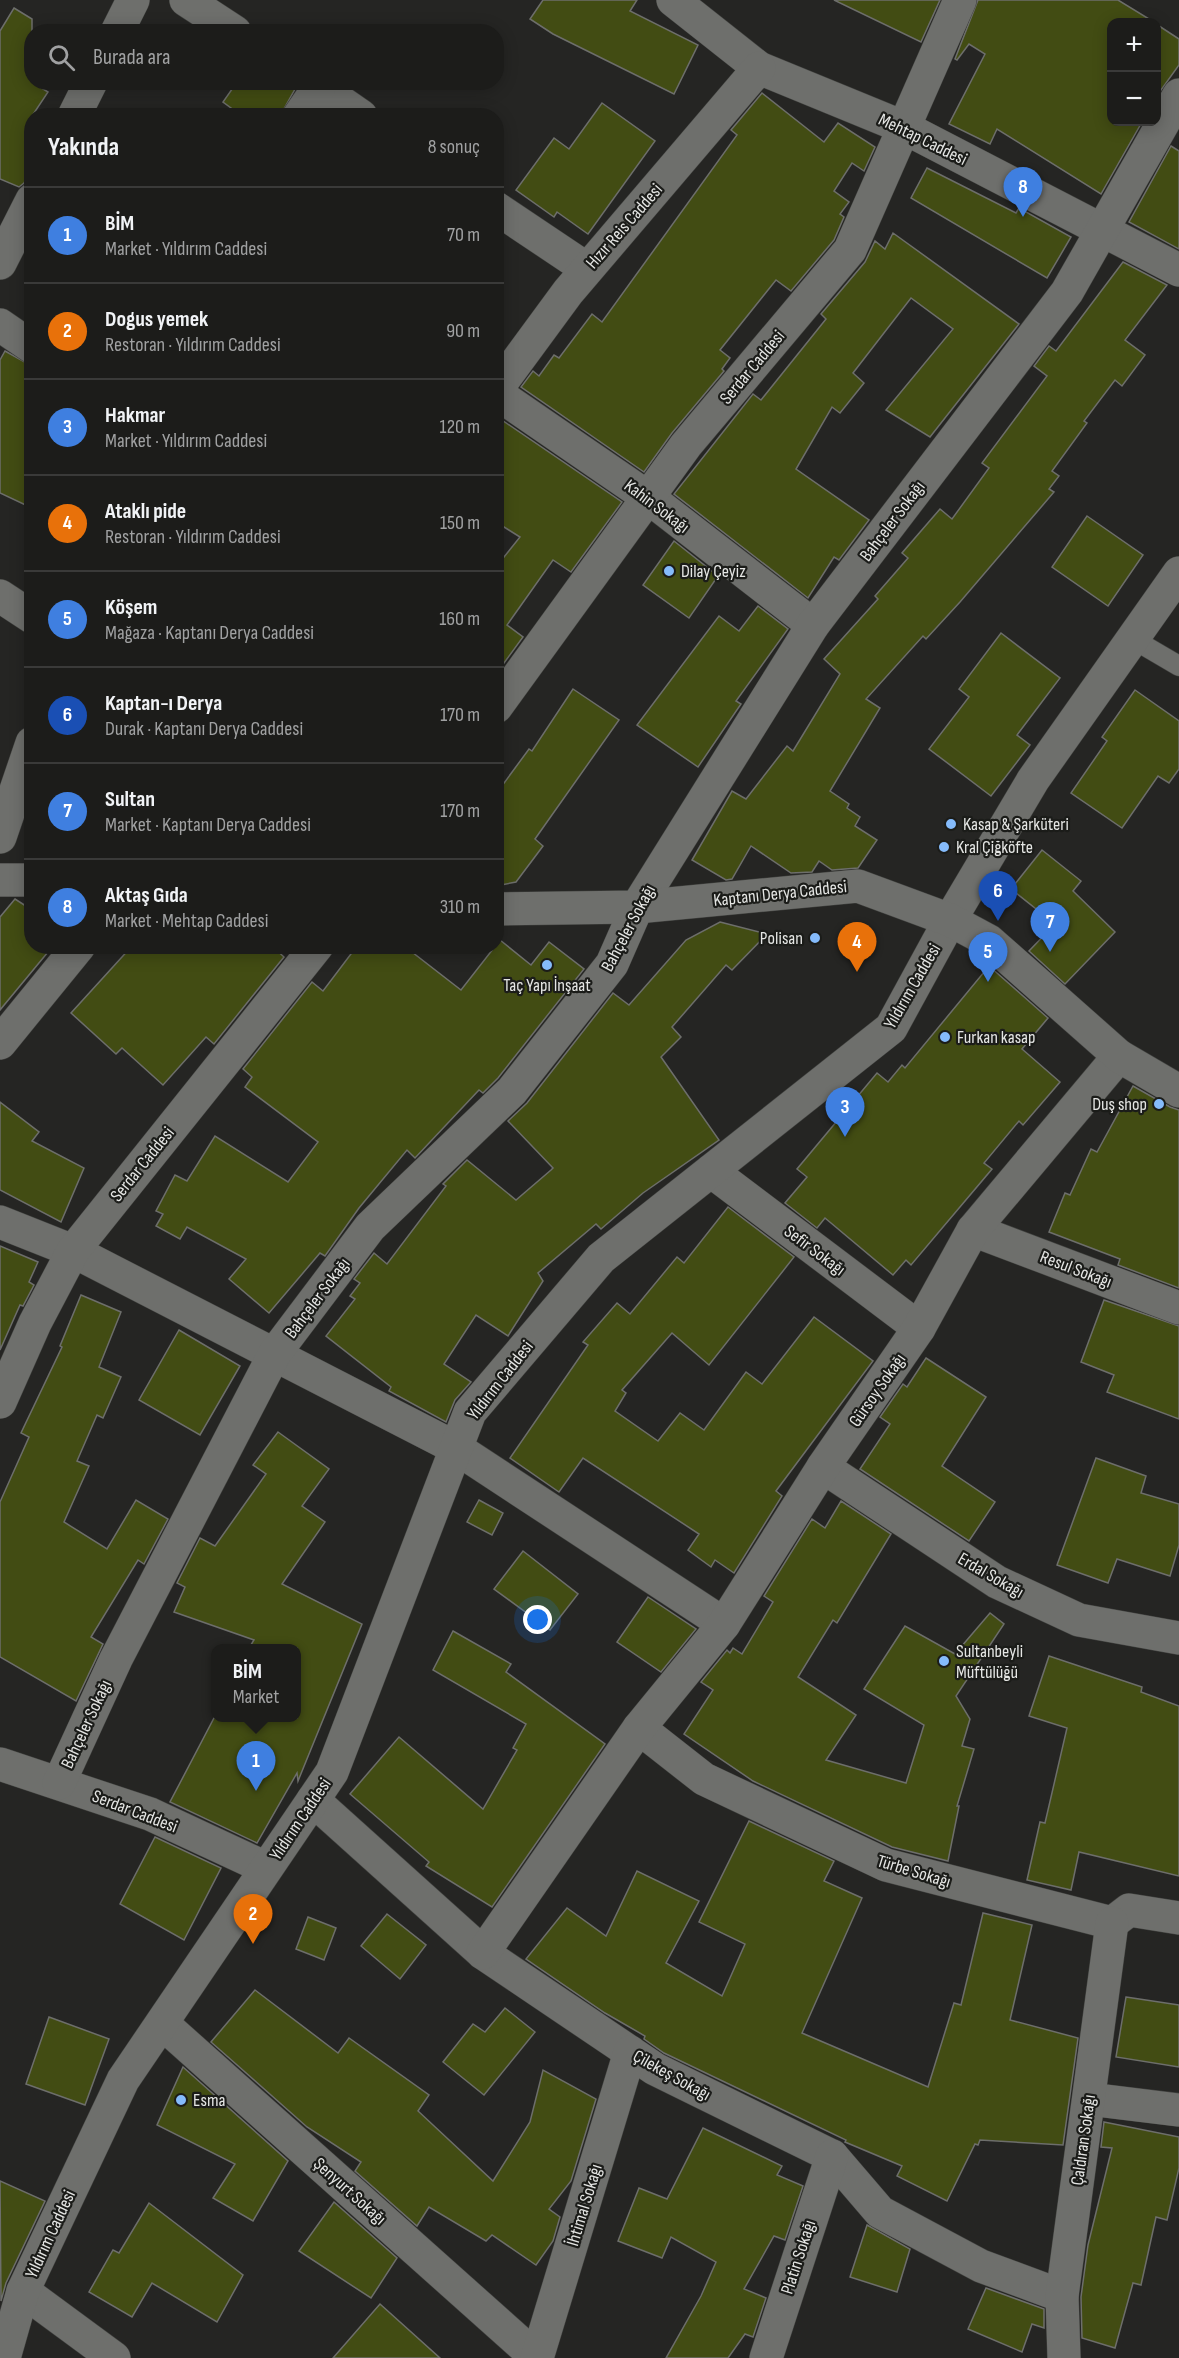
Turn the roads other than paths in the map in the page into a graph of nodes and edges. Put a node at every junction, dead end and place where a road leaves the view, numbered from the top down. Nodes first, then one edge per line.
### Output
1 (133, 0) edge
2 (186, 0) edge
3 (673, 0) edge
4 (960, 0) edge
5 (121, 24) edge
6 (223, 24) edge
7 (759, 68) junction
8 (87, 90) edge
9 (313, 90) edge
10 (323, 90) edge
11 (1179, 95) edge
12 (78, 108) edge
13 (303, 108) edge
14 (349, 108) edge
15 (903, 127) junction
16 (504, 213) edge
17 (24, 216) edge
18 (1102, 232) junction
19 (0, 263) edge
20 (587, 269) junction
21 (1179, 270) edge
22 (0, 325) edge
23 (24, 342) edge
24 (504, 381) edge
25 (504, 398) edge
26 (649, 498) junction
27 (1179, 573) edge
28 (0, 596) edge
29 (24, 612) edge
30 (813, 625) junction
31 (1132, 639) junction
32 (1179, 666) edge
33 (504, 696) edge
34 (24, 766) edge
35 (0, 837) edge
36 (0, 880) edge
37 (24, 880) edge
38 (637, 907) junction
39 (504, 909) edge
40 (950, 920) junction
41 (72, 954) edge
42 (311, 954) edge
43 (0, 1043) edge
44 (1119, 1056) junction
45 (1179, 1091) edge
46 (711, 1171) junction
47 (0, 1222) edge
48 (973, 1230) junction
49 (73, 1251) junction
50 (1179, 1308) edge
51 (919, 1328) junction
52 (275, 1353) junction
53 (0, 1402) edge
54 (456, 1448) junction
55 (823, 1467) junction
56 (724, 1624) junction
57 (1179, 1638) edge
58 (639, 1728) junction
59 (0, 1764) edge
60 (59, 1784) junction
61 (313, 1800) junction
62 (266, 1868) junction
63 (1179, 1918) edge
64 (1112, 1923) junction
65 (483, 1953) junction
66 (163, 2024) junction
67 (630, 2052) junction
68 (1089, 2099) junction
69 (1179, 2109) edge
70 (832, 2156) junction
71 (23, 2291) junction
72 (1062, 2296) junction
73 (770, 2356) edge
74 (4, 2358) edge
75 (114, 2358) edge
76 (537, 2358) edge
77 (1064, 2358) edge

1 - 5 street
2 - 6 street
3 - 7 street, Mehtap Caddesi
4 - 15 street, Serdar Caddesi
7 - 15 street, Mehtap Caddesi
7 - 20 street, Hızır Reis Caddesi
8 - 12 street
9 - 13 street
10 - 14 street
11 - 18 street, Bahçeler Sokağı
15 - 18 street, Mehtap Caddesi
15 - 26 street, Serdar Caddesi
16 - 20 street
17 - 19 street
18 - 21 street, Mehtap Caddesi
18 - 30 street, Bahçeler Sokağı
20 - 24 street, Hızır Reis Caddesi
22 - 23 street
25 - 26 street, Kahin Sokağı
26 - 30 street, Kahin Sokağı
26 - 33 street, Serdar Caddesi
27 - 31 street, Yıldırım Caddesi
28 - 29 street
30 - 38 street, Bahçeler Sokağı
31 - 32 lane
31 - 40 street, Yıldırım Caddesi
34 - 35 street
36 - 37 street
38 - 39 street, Kaptanı Derya Caddesi
38 - 40 street, Kaptanı Derya Caddesi
38 - 52 street, Bahçeler Sokağı
40 - 44 street, Kaptanı Derya Caddesi
40 - 46 street, Yıldırım Caddesi
41 - 43 street
42 - 49 street, Serdar Caddesi
44 - 45 street, Kaptanı Derya Caddesi
44 - 48 street, Gürsoy Sokağı
46 - 51 street, Sefir Sokağı
46 - 54 street, Yıldırım Caddesi
47 - 49 street
48 - 50 street, Resul Sokağı
48 - 51 street, Gürsoy Sokağı
49 - 52 street
49 - 53 street, Serdar Caddesi
51 - 55 street, Gürsoy Sokağı
52 - 54 street
52 - 60 street, Bahçeler Sokağı
54 - 56 street
54 - 61 street, Yıldırım Caddesi
55 - 56 street, Gürsoy Sokağı
55 - 57 street, Erdal Sokağı
56 - 58 street, Gürsoy Sokağı
58 - 64 street, Türbe Sokağı
58 - 65 street, Gürsoy Sokağı
59 - 60 street, Serdar Caddesi
60 - 62 street, Serdar Caddesi
61 - 62 street, Yıldırım Caddesi
61 - 65 street, Çilekeş Sokağı
62 - 66 street, Yıldırım Caddesi
63 - 64 street
64 - 68 street, Çaldıran Sokağı
65 - 67 street, Çilekeş Sokağı
66 - 71 street, Yıldırım Caddesi
66 - 76 street, Şenyurt Sokağı
67 - 70 street, Çilekeş Sokağı
67 - 76 street, İhtimal Sokağı
68 - 69 street
68 - 72 street, Çaldıran Sokağı
70 - 72 street, Çilekeş Sokağı
70 - 73 street, Platin Sokağı
71 - 74 street, Yıldırım Caddesi
71 - 75 street
72 - 77 street, Çaldıran Sokağı

